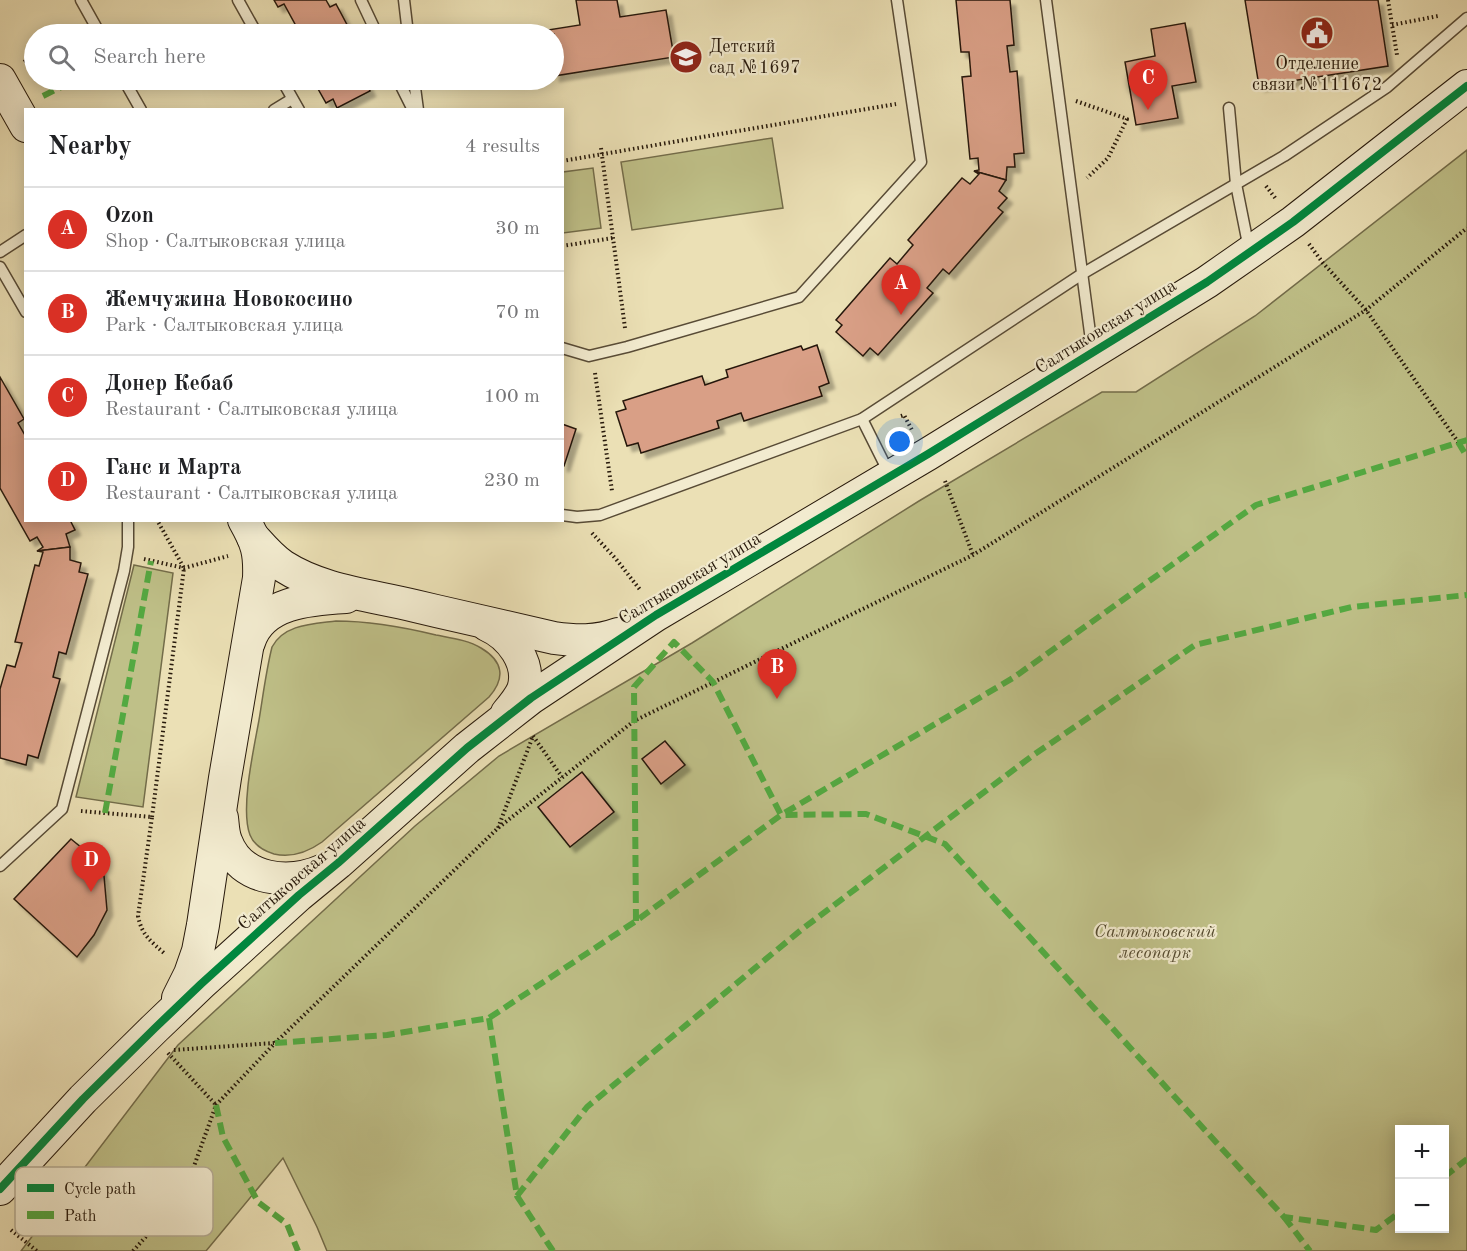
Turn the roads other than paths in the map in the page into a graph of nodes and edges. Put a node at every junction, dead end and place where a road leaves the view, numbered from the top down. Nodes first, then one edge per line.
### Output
1 (81, 0) edge
2 (238, 0) edge
3 (361, 0) edge
4 (404, 0) edge
5 (897, 0) edge
6 (1046, 0) edge
7 (1467, 18) edge
8 (94, 24) edge
9 (251, 24) edge
10 (372, 24) edge
11 (407, 24) edge
12 (0, 80) edge
13 (1467, 86) edge
14 (130, 90) edge
15 (287, 90) edge
16 (404, 90) edge
17 (415, 90) edge
18 (292, 99) junction
19 (140, 108) edge
20 (277, 108) edge
21 (298, 108) edge
22 (412, 108) edge
23 (418, 108) edge
24 (1229, 108) dead end
25 (24, 122) edge
26 (1236, 184) junction
27 (24, 236) edge
28 (0, 252) edge
29 (1250, 252) junction
30 (0, 267) edge
31 (1082, 274) junction
32 (24, 309) edge
33 (564, 349) edge
34 (1092, 353) junction
35 (862, 419) junction
36 (891, 477) junction
37 (564, 515) edge
38 (128, 522) edge
39 (249, 529) edge
40 (402, 603) junction
41 (649, 603) junction
42 (478, 621) junction
43 (247, 652) junction
44 (467, 748) junction
45 (225, 778) junction
46 (338, 863) junction
47 (0, 866) edge
48 (155, 1028) junction
49 (20, 1167) edge
50 (15, 1173) edge
51 (0, 1189) edge

1 - 8 lane
2 - 9 lane
3 - 10 lane
4 - 11 lane
5 - 33 lane
6 - 31 lane
7 - 26 lane
12 - 25 street
13 - 29 street, Салтыковская улица
14 - 19 lane
15 - 18 lane
16 - 22 lane
17 - 23 lane
18 - 20 lane
18 - 21 lane
24 - 26 lane
26 - 29 lane
26 - 31 lane
27 - 28 lane
29 - 34 street, Салтыковская улица
30 - 32 lane
31 - 34 lane
31 - 35 lane
34 - 36 street, Салтыковская улица
35 - 36 lane
35 - 37 lane
36 - 41 street, Салтыковская улица
38 - 47 lane
39 - 40 street
39 - 43 street
40 - 42 street
40 - 43 street
41 - 42 street
41 - 44 street, Салтыковская улица
42 - 44 street
43 - 45 street
44 - 46 street, Салтыковская улица
45 - 46 street, Салтыковская улица
45 - 48 street
46 - 48 street, Салтыковская улица
48 - 49 street, Салтыковская улица
50 - 51 street, Салтыковская улица

